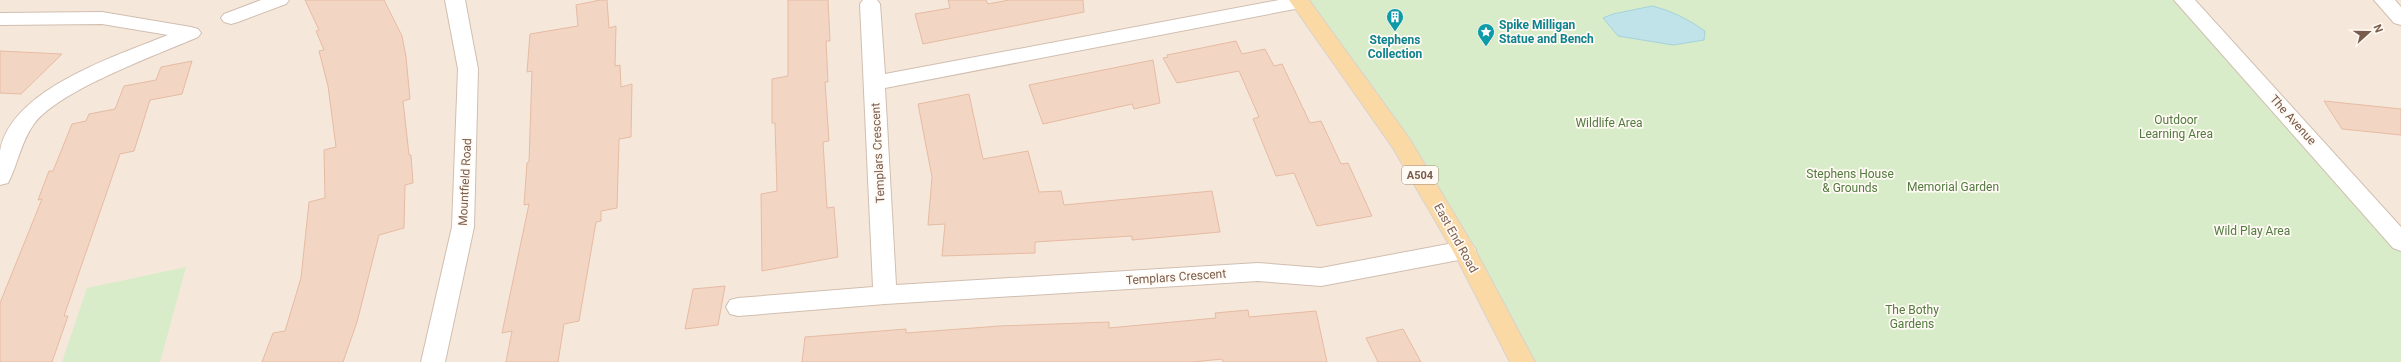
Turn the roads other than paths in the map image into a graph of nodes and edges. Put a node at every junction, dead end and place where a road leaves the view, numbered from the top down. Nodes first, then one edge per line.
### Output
1 (279, 0) edge
2 (455, 0) edge
3 (2184, 0) edge
4 (2384, 0) edge
5 (1300, 1) edge
6 (870, 4) dead end
7 (231, 18) dead end
8 (2401, 19) edge
9 (0, 20) edge
10 (875, 83) junction
11 (0, 177) edge
12 (2401, 242) edge
13 (1464, 250) junction
14 (885, 295) junction
15 (738, 307) dead end
16 (433, 362) edge
17 (1523, 362) edge

1 - 7 street
2 - 16 street, Mountfield Road
3 - 12 street, The Avenue
4 - 8 street
5 - 10 street
5 - 13 main road, East End Road / A504
6 - 10 street, Templars Crescent
9 - 11 street
10 - 14 street, Templars Crescent
13 - 14 street, Templars Crescent
13 - 17 main road, East End Road / A504
14 - 15 street, Templars Crescent

